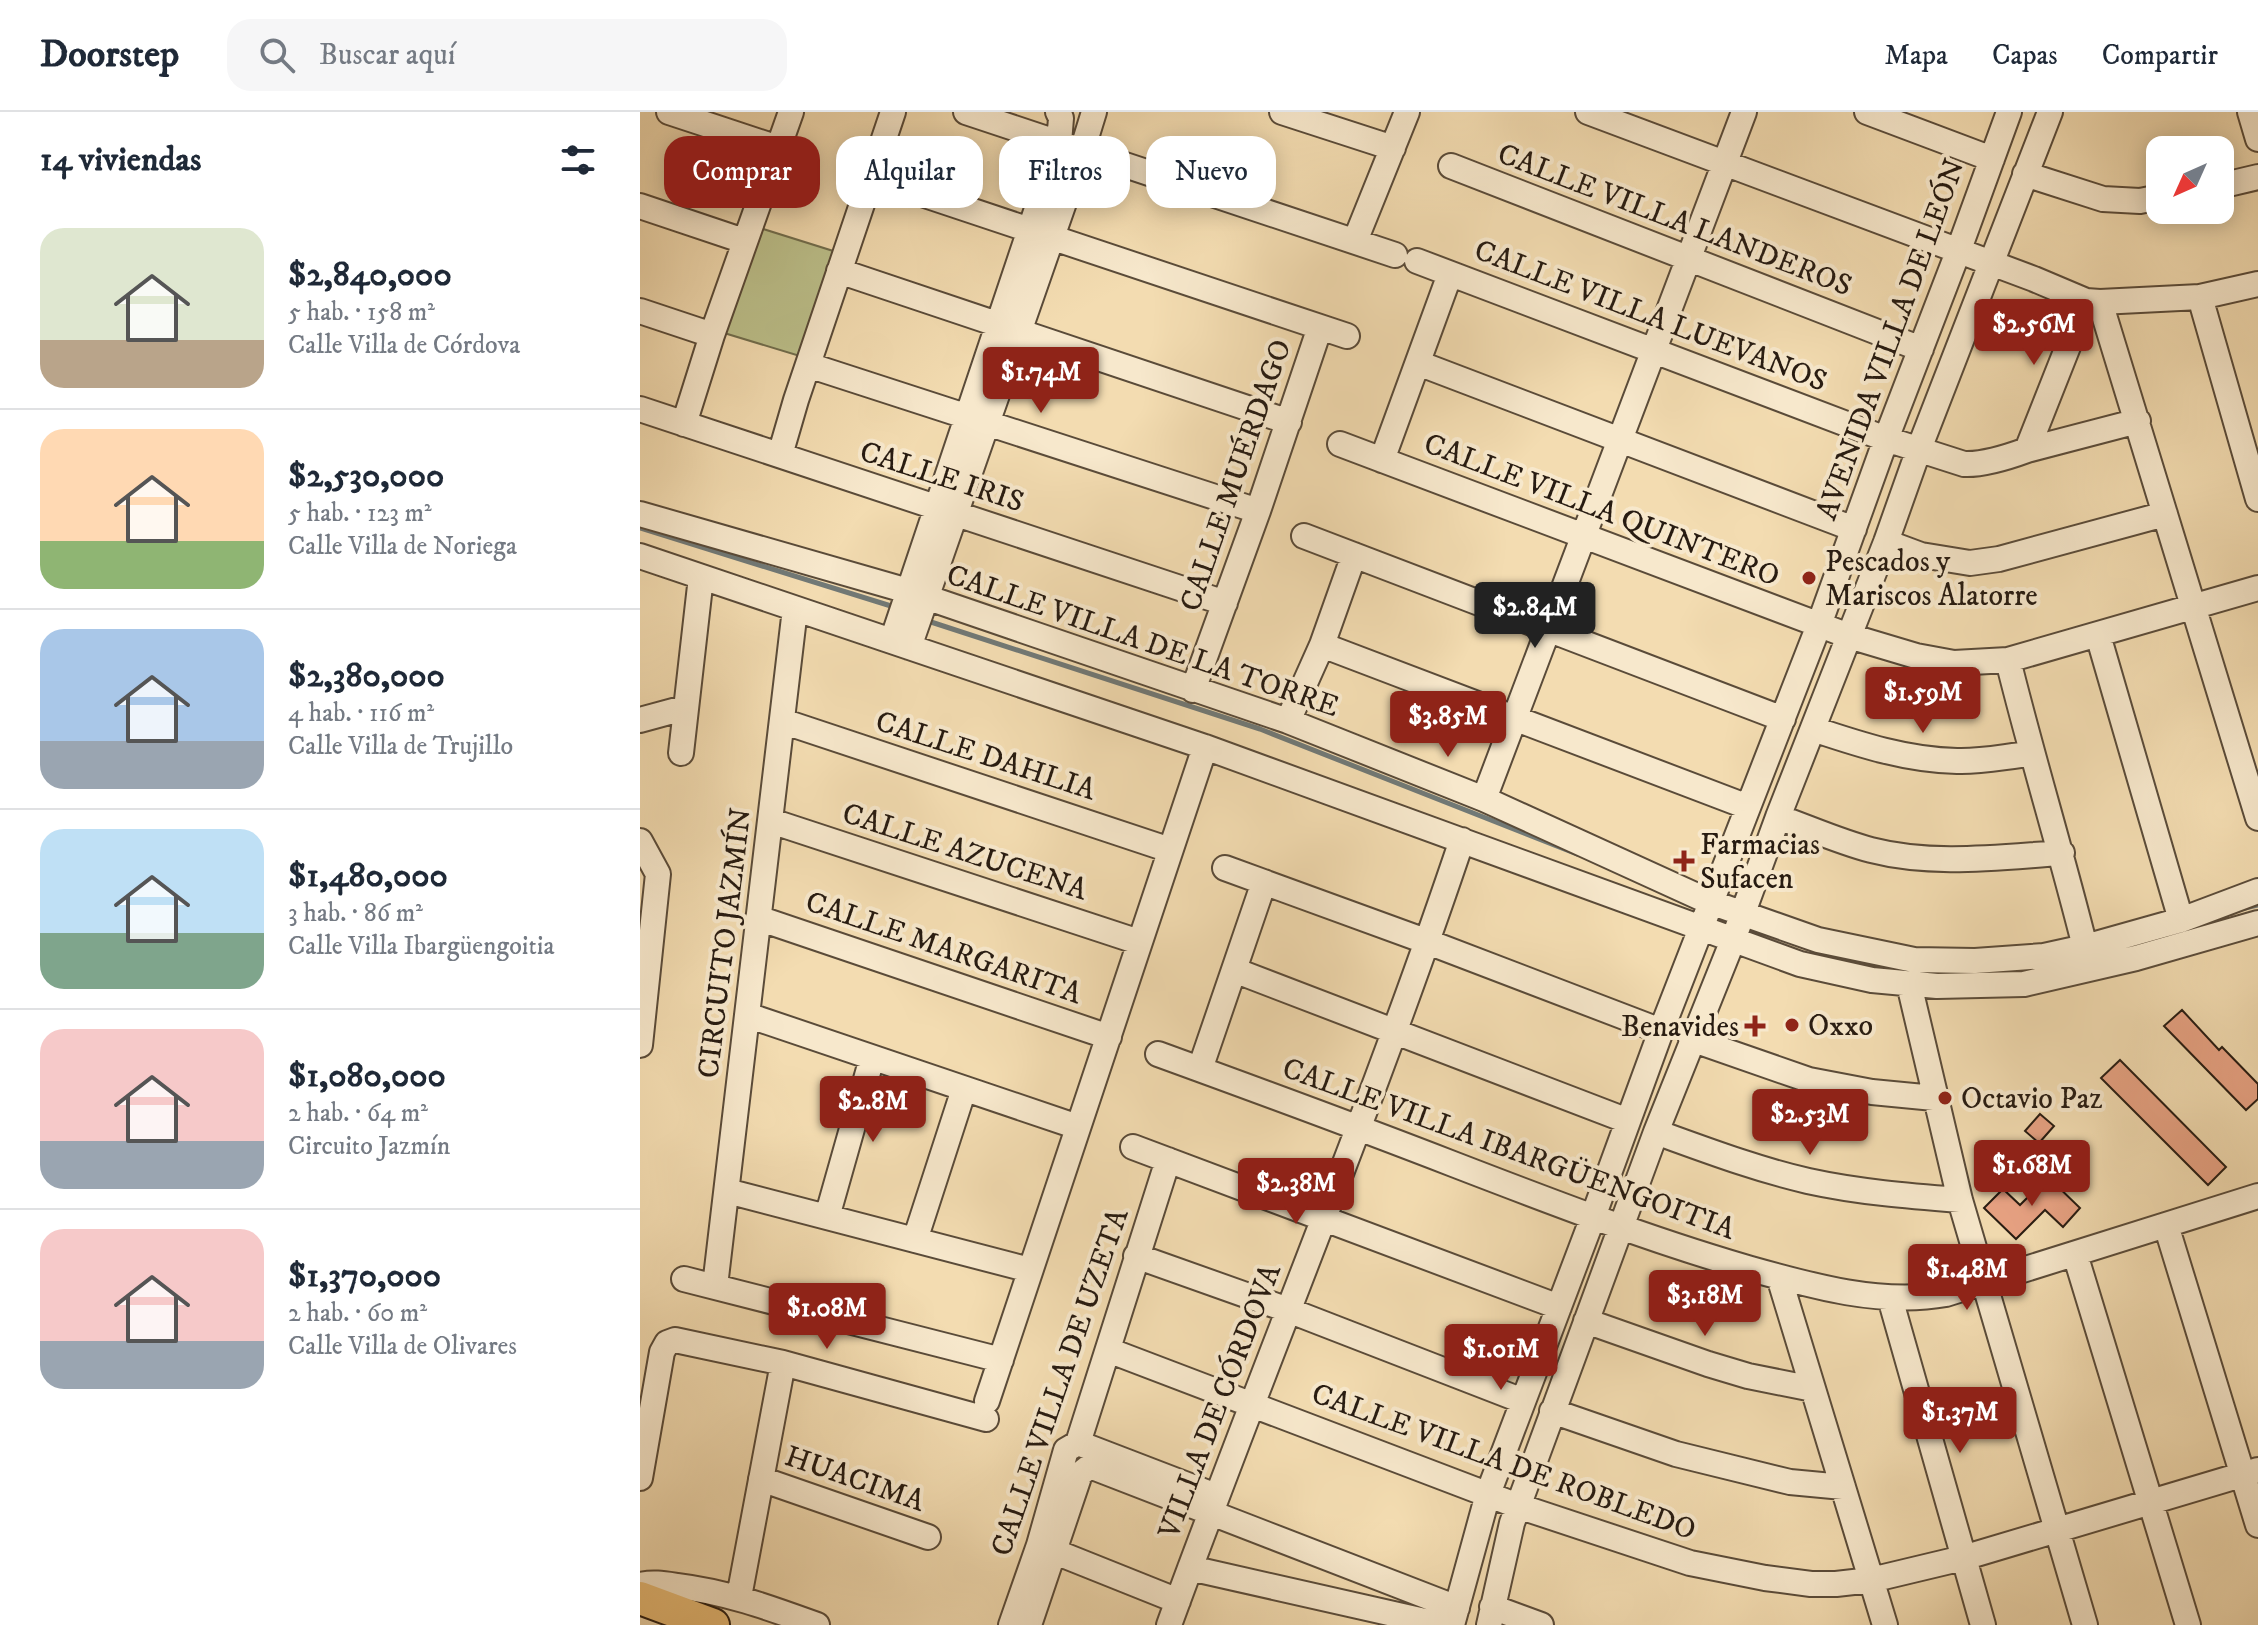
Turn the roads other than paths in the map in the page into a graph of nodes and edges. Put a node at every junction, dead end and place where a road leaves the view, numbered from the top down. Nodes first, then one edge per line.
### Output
1 (669, 112) edge
2 (791, 112) edge
3 (893, 112) edge
4 (1058, 112) edge
5 (1094, 112) edge
6 (1282, 112) edge
7 (1407, 112) edge
8 (1588, 112) edge
9 (1744, 112) edge
10 (1867, 112) edge
11 (2009, 112) edge
12 (2050, 112) edge
13 (2250, 112) edge
14 (978, 114) edge
15 (742, 136) edge
16 (782, 136) edge
17 (885, 136) edge
18 (1040, 136) edge
19 (1067, 136) edge
20 (1078, 136) edge
21 (2258, 139) edge
22 (1393, 148) junction
23 (1992, 159) junction
24 (1725, 164) junction
25 (1451, 166) dead end
26 (1130, 167) edge
27 (2025, 174) junction
28 (2258, 177) edge
29 (2234, 183) edge
30 (2146, 200) edge
31 (640, 206) edge
32 (756, 208) edge
33 (860, 208) edge
34 (963, 208) edge
35 (1050, 208) edge
36 (1041, 234) junction
37 (744, 241) junction
38 (1355, 241) junction
39 (1958, 252) junction
40 (1689, 259) junction
41 (1990, 264) junction
42 (839, 271) junction
43 (1450, 274) junction
44 (2258, 284) edge
45 (2200, 297) junction
46 (2093, 302) junction
47 (640, 311) edge
48 (1009, 327) junction
49 (1320, 327) junction
50 (712, 335) junction
51 (1347, 336) dead end
52 (1921, 349) junction
53 (1654, 351) junction
54 (1418, 363) junction
55 (808, 365) junction
56 (640, 409) edge
57 (977, 420) junction
58 (2138, 421) junction
59 (1289, 422) junction
60 (684, 424) junction
61 (1886, 439) junction
62 (1620, 440) junction
63 (1340, 444) dead end
64 (1919, 449) junction
65 (2027, 450) junction
66 (780, 455) junction
67 (1382, 460) junction
68 (2258, 499) edge
69 (946, 511) junction
70 (1258, 511) junction
71 (640, 514) edge
72 (2165, 514) junction
73 (1854, 529) junction
74 (1304, 536) dead end
75 (1584, 536) junction
76 (1886, 542) junction
77 (1354, 555) junction
78 (640, 556) edge
79 (701, 577) junction
80 (2258, 588) edge
81 (917, 595) junction
82 (1225, 603) junction
83 (2192, 608) junction
84 (795, 609) junction
85 (1819, 625) junction
86 (1549, 629) junction
87 (2098, 635) junction
88 (1849, 636) junction
89 (901, 644) junction
90 (1322, 645) junction
91 (2008, 660) junction
92 (1193, 690) junction
93 (684, 708) junction
94 (1515, 719) junction
95 (1783, 719) junction
96 (640, 720) edge
97 (782, 721) junction
98 (1288, 721) junction
99 (1813, 729) junction
100 (1205, 747) junction
101 (681, 753) dead end
102 (2031, 754) junction
103 (1484, 799) junction
104 (1748, 807) junction
105 (1778, 817) junction
106 (2258, 818) edge
107 (771, 821) junction
108 (1462, 840) junction
109 (640, 841) edge
110 (1170, 850) junction
111 (2062, 853) junction
112 (1225, 868) dead end
113 (1264, 882) junction
114 (2258, 891) edge
115 (1710, 902) junction
116 (1742, 912) junction
117 (758, 918) junction
118 (2181, 920) junction
119 (2258, 923) edge
120 (1702, 927) junction
121 (1733, 940) junction
122 (1139, 942) junction
123 (1428, 942) junction
124 (2085, 947) junction
125 (1234, 970) junction
126 (1909, 984) junction
127 (747, 1015) junction
128 (1661, 1031) junction
129 (1395, 1032) junction
130 (1109, 1037) junction
131 (1691, 1039) junction
132 (640, 1045) edge
133 (1158, 1054) dead end
134 (872, 1058) junction
135 (1200, 1069) junction
136 (964, 1089) junction
137 (1934, 1098) junction
138 (1628, 1121) junction
139 (1078, 1127) junction
140 (1359, 1127) junction
141 (1656, 1132) junction
142 (1133, 1147) dead end
143 (1168, 1160) junction
144 (727, 1191) junction
145 (2258, 1196) edge
146 (1960, 1200) junction
147 (827, 1217) junction
148 (1593, 1217) junction
149 (1324, 1218) junction
150 (2166, 1225) junction
151 (1621, 1226) junction
152 (915, 1240) junction
153 (2075, 1254) junction
154 (1136, 1256) junction
155 (1030, 1270) junction
156 (1779, 1277) junction
157 (684, 1279) dead end
158 (1984, 1284) junction
159 (715, 1286) junction
160 (1890, 1298) junction
161 (1559, 1307) junction
162 (1288, 1310) junction
163 (1586, 1321) junction
164 (1108, 1350) junction
165 (1001, 1360) junction
166 (783, 1363) junction
167 (1813, 1389) junction
168 (1523, 1401) junction
169 (1253, 1404) junction
170 (1552, 1411) junction
171 (1078, 1443) junction
172 (2251, 1472) edge
173 (640, 1478) edge
174 (761, 1479) junction
175 (1843, 1487) junction
176 (1488, 1494) junction
177 (2150, 1502) junction
178 (1214, 1504) junction
179 (1518, 1506) junction
180 (2258, 1525) edge
181 (2056, 1530) junction
182 (928, 1537) dead end
183 (1053, 1551) junction
184 (1963, 1558) junction
185 (1190, 1568) junction
186 (1871, 1580) junction
187 (640, 1585) edge
188 (739, 1597) junction
189 (640, 1598) edge
190 (1178, 1601) junction
191 (1453, 1612) edge
192 (1490, 1616) edge
193 (713, 1625) edge
194 (817, 1625) edge
195 (1011, 1625) edge
196 (1029, 1625) edge
197 (1169, 1625) edge
198 (1541, 1625) edge
199 (1885, 1625) edge
200 (1983, 1625) edge
201 (2085, 1625) edge
202 (2188, 1625) edge

1 - 15 street
2 - 16 street
3 - 17 street
4 - 19 street
5 - 20 street
6 - 22 street
7 - 22 street
8 - 24 street
9 - 24 street
10 - 23 street
11 - 23 street, AVENIDA VILLA DE LEÓN
12 - 27 street
13 - 21 street
14 - 18 street, CALLE VILLA LUEVANOS
22 - 38 street
23 - 39 street, AVENIDA VILLA DE LEÓN
24 - 39 street
24 - 40 street
25 - 40 street, CALLE VILLA LANDEROS
26 - 38 street, CALLE VILLA LUEVANOS
27 - 30 street
27 - 41 street
28 - 29 street
31 - 37 street
32 - 37 street
33 - 42 street
34 - 36 street
35 - 36 street
36 - 48 street
36 - 49 street
37 - 50 street
38 - 43 street, CALLE VILLA LUEVANOS
39 - 41 street
39 - 52 street, AVENIDA VILLA DE LEÓN
40 - 52 street, CALLE VILLA LANDEROS
40 - 53 street
41 - 46 street
41 - 64 street
42 - 48 street
42 - 55 street
43 - 53 street, CALLE VILLA LUEVANOS
43 - 54 street
44 - 45 street
45 - 46 street
45 - 68 street
46 - 58 street
46 - 65 street
47 - 50 street
48 - 57 street
48 - 59 street
49 - 51 street
49 - 59 street, CALLE MUÉRDAGO
50 - 60 street
52 - 61 street, AVENIDA VILLA DE LEÓN
53 - 61 street, CALLE VILLA LUEVANOS
53 - 62 street
54 - 62 street
54 - 67 street
55 - 57 street
55 - 66 street
56 - 60 street, CALLE IRIS
57 - 69 street
57 - 70 street
58 - 65 street, CALLE VILLA LUEVANOS
58 - 72 street
59 - 70 street, CALLE MUÉRDAGO
60 - 66 street, CALLE IRIS
61 - 64 street, CALLE VILLA LUEVANOS
61 - 73 street, AVENIDA VILLA DE LEÓN
62 - 73 street
62 - 75 street
63 - 67 street, CALLE VILLA QUINTERO
64 - 65 street, CALLE VILLA LUEVANOS
64 - 76 street
66 - 69 street, CALLE IRIS
67 - 75 street, CALLE VILLA QUINTERO
69 - 81 street
69 - 82 street, CALLE IRIS
70 - 82 street, CALLE MUÉRDAGO
71 - 81 street, CALLE VILLA DE LA TORRE
72 - 76 street
72 - 83 street
73 - 85 street, AVENIDA VILLA DE LEÓN
74 - 77 street
75 - 85 street, CALLE VILLA QUINTERO
75 - 86 street
76 - 88 street
77 - 86 street
77 - 90 street
78 - 79 street
79 - 84 street
79 - 93 street
80 - 83 street, CALLE VILLA QUINTERO
81 - 89 street
81 - 92 street, CALLE VILLA DE LA TORRE
82 - 92 street, CALLE MUÉRDAGO
83 - 87 street, CALLE VILLA QUINTERO
83 - 106 street
84 - 89 street
84 - 97 street, CIRCUITO JAZMÍN
85 - 88 street, CALLE VILLA QUINTERO
85 - 95 street, AVENIDA VILLA DE LEÓN
86 - 94 street
86 - 95 street
87 - 91 street, CALLE VILLA QUINTERO
87 - 118 street
88 - 91 street, CALLE VILLA QUINTERO
88 - 99 street
89 - 100 street
90 - 94 street
90 - 98 street
91 - 102 street
92 - 98 street, CALLE VILLA DE LA TORRE
93 - 96 street
93 - 101 street
94 - 103 street
94 - 104 street
95 - 104 street, AVENIDA VILLA DE LEÓN
97 - 107 street, CIRCUITO JAZMÍN
97 - 110 street, CALLE DAHLIA
98 - 103 street, CALLE VILLA DE LA TORRE
99 - 102 street
99 - 105 street
100 - 108 street
100 - 110 street
102 - 111 street
103 - 115 street, CALLE VILLA DE LA TORRE
104 - 115 street, AVENIDA VILLA DE LEÓN
105 - 111 street
105 - 116 street
107 - 117 street, CIRCUITO JAZMÍN
107 - 122 street, CALLE AZUCENA
108 - 120 street
108 - 123 street, VILLA DE CÓRDOVA
109 - 132 street
110 - 122 street
111 - 124 street
112 - 113 street
113 - 123 street
113 - 125 street
114 - 118 street, CALLE VILLA DE LA TORRE
115 - 116 street, CALLE VILLA DE LA TORRE
115 - 120 street, AVENIDA VILLA DE LEÓN
116 - 121 street
116 - 124 street, CALLE VILLA DE LA TORRE
117 - 127 street, CIRCUITO JAZMÍN
117 - 130 street, CALLE MARGARITA
118 - 124 street, CALLE VILLA DE LA TORRE
119 - 126 street
120 - 121 street
120 - 128 street, AVENIDA VILLA DE LEÓN
121 - 126 street
121 - 131 street
122 - 130 street
123 - 128 street
123 - 129 street, VILLA DE CÓRDOVA
125 - 129 street
125 - 135 street
126 - 137 street
127 - 134 street
127 - 144 street, CIRCUITO JAZMÍN
128 - 138 street, AVENIDA VILLA DE LEÓN
129 - 138 street
129 - 140 street, VILLA DE CÓRDOVA
130 - 139 street
131 - 137 street
131 - 141 street
133 - 135 street, CALLE VILLA IBARGÜENGOITIA
134 - 136 street
134 - 147 street
135 - 140 street, CALLE VILLA IBARGÜENGOITIA
136 - 139 street
136 - 152 street
137 - 146 street
138 - 148 street, AVENIDA VILLA DE LEÓN
139 - 155 street
140 - 148 street, CALLE VILLA IBARGÜENGOITIA
140 - 149 street, VILLA DE CÓRDOVA
141 - 146 street
141 - 151 street
142 - 143 street
143 - 149 street
143 - 154 street, CALLE VILLA DE UZETA
144 - 147 street
144 - 159 street, CIRCUITO JAZMÍN
145 - 150 street, CALLE VILLA IBARGÜENGOITIA
146 - 158 street
147 - 152 street
148 - 151 street, CALLE VILLA IBARGÜENGOITIA
148 - 161 street, AVENIDA VILLA DE LEÓN
149 - 161 street
149 - 162 street, VILLA DE CÓRDOVA
150 - 153 street, CALLE VILLA IBARGÜENGOITIA
150 - 172 street
151 - 156 street, CALLE VILLA IBARGÜENGOITIA
151 - 163 street
152 - 155 street
153 - 158 street, CALLE VILLA IBARGÜENGOITIA
153 - 177 street
154 - 162 street
154 - 164 street, CALLE VILLA DE UZETA
155 - 165 street
156 - 160 street, CALLE VILLA IBARGÜENGOITIA
156 - 167 street
157 - 159 street
158 - 160 street, CALLE VILLA IBARGÜENGOITIA
158 - 181 street
159 - 165 street
160 - 184 street
161 - 168 street, AVENIDA VILLA DE LEÓN
162 - 168 street
162 - 169 street, VILLA DE CÓRDOVA
163 - 167 street
163 - 170 street
164 - 169 street, CALLE VILLA DE ROBLEDO
164 - 171 street, CALLE VILLA DE UZETA
165 - 166 street
166 - 173 street
166 - 174 street
167 - 175 street
168 - 176 street, AVENIDA VILLA DE LEÓN
169 - 176 street, CALLE VILLA DE ROBLEDO
169 - 178 street, VILLA DE CÓRDOVA
170 - 175 street
170 - 179 street
171 - 178 street
171 - 195 street, CALLE VILLA DE UZETA
172 - 177 street, CALLE VILLA DE ROBLEDO
172 - 180 street
174 - 182 street, HUACIMA
174 - 188 street
175 - 186 street
176 - 179 street, CALLE VILLA DE ROBLEDO
176 - 191 street, AVENIDA VILLA DE LEÓN
177 - 181 street, CALLE VILLA DE ROBLEDO
177 - 202 street
178 - 183 street, CALLE VILLA DE UZETA
178 - 185 street, VILLA DE CÓRDOVA
178 - 191 street
179 - 186 street, CALLE VILLA DE ROBLEDO
179 - 192 street
181 - 184 street, CALLE VILLA DE ROBLEDO
181 - 201 street
183 - 190 street
183 - 196 street, CALLE VILLA DE UZETA
184 - 186 street, CALLE VILLA DE ROBLEDO
184 - 200 street
185 - 190 street, VILLA DE CÓRDOVA
185 - 191 street
186 - 199 street
187 - 188 street
188 - 194 street
189 - 193 main road
190 - 197 street, VILLA DE CÓRDOVA
192 - 198 street

